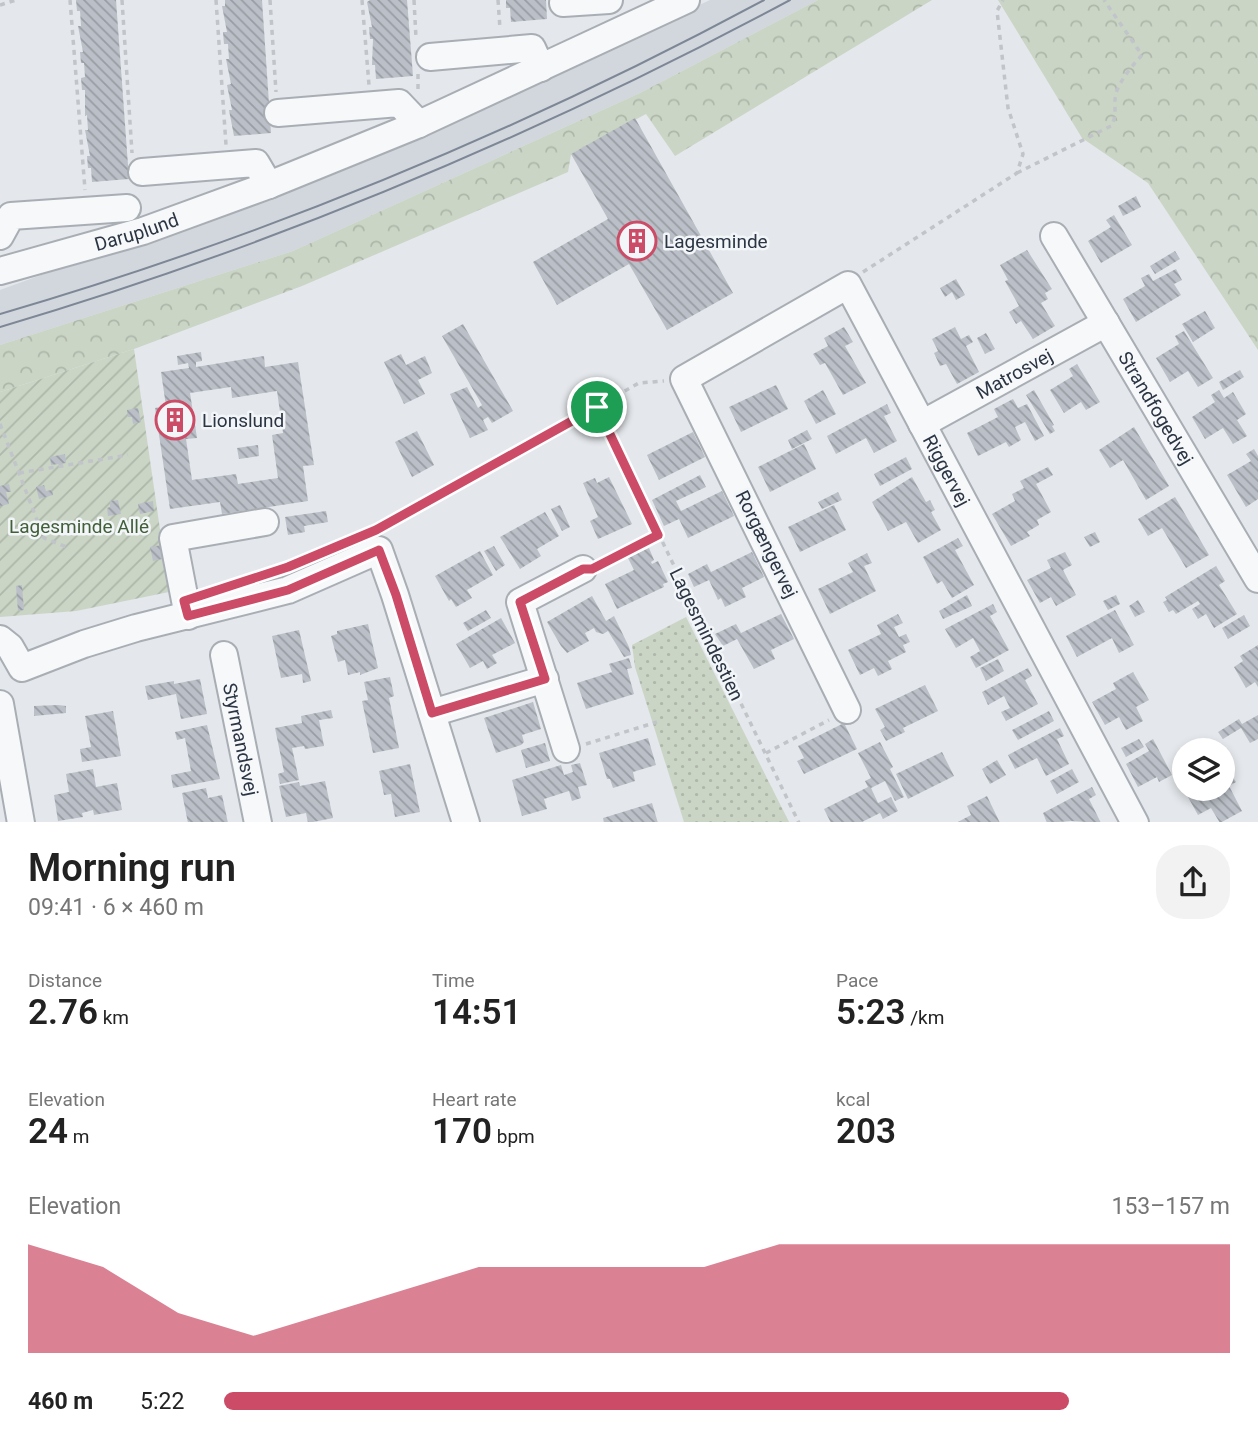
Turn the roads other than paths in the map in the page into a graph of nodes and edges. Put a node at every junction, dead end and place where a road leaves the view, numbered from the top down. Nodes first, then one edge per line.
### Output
1 (609, 0) edge
2 (686, 0) edge
3 (563, 4) dead end
4 (650, 7) edge
5 (430, 57) dead end
6 (541, 68) junction
7 (278, 113) road end
8 (419, 124) junction
9 (142, 172) road end
10 (269, 185) junction
11 (127, 208) dead end
12 (0, 236) edge
13 (1054, 236) dead end
14 (1, 268) edge
15 (848, 285) joint
16 (1106, 323) junction
17 (922, 424) junction
18 (265, 522) dead end
19 (583, 569) road end
20 (1258, 579) edge
21 (188, 616) junction
22 (0, 639) edge
23 (224, 654) dead end
24 (545, 679) junction
25 (0, 704) edge
26 (848, 710) road end
27 (432, 713) junction
28 (566, 749) road end
29 (21, 822) edge
30 (258, 822) edge
31 (466, 822) edge
32 (1135, 822) edge

1 - 3 street
2 - 4 street, Daruplund
4 - 6 street, Daruplund
5 - 6 street
6 - 8 street, Daruplund
7 - 8 street
8 - 10 street, Daruplund
9 - 10 street
10 - 14 street, Daruplund
11 - 12 street, Daruplund
13 - 16 street, Strandfogedvej
15 - 17 street, Riggervej
15 - 26 street, Rorgængervej
16 - 17 street, Matrosvej
16 - 20 street, Strandfogedvej
17 - 32 street, Riggervej
18 - 21 street
19 - 24 street
21 - 22 street
21 - 27 street
23 - 30 street, Styrmandsvej
24 - 27 street
24 - 28 street
25 - 29 street
27 - 31 street

